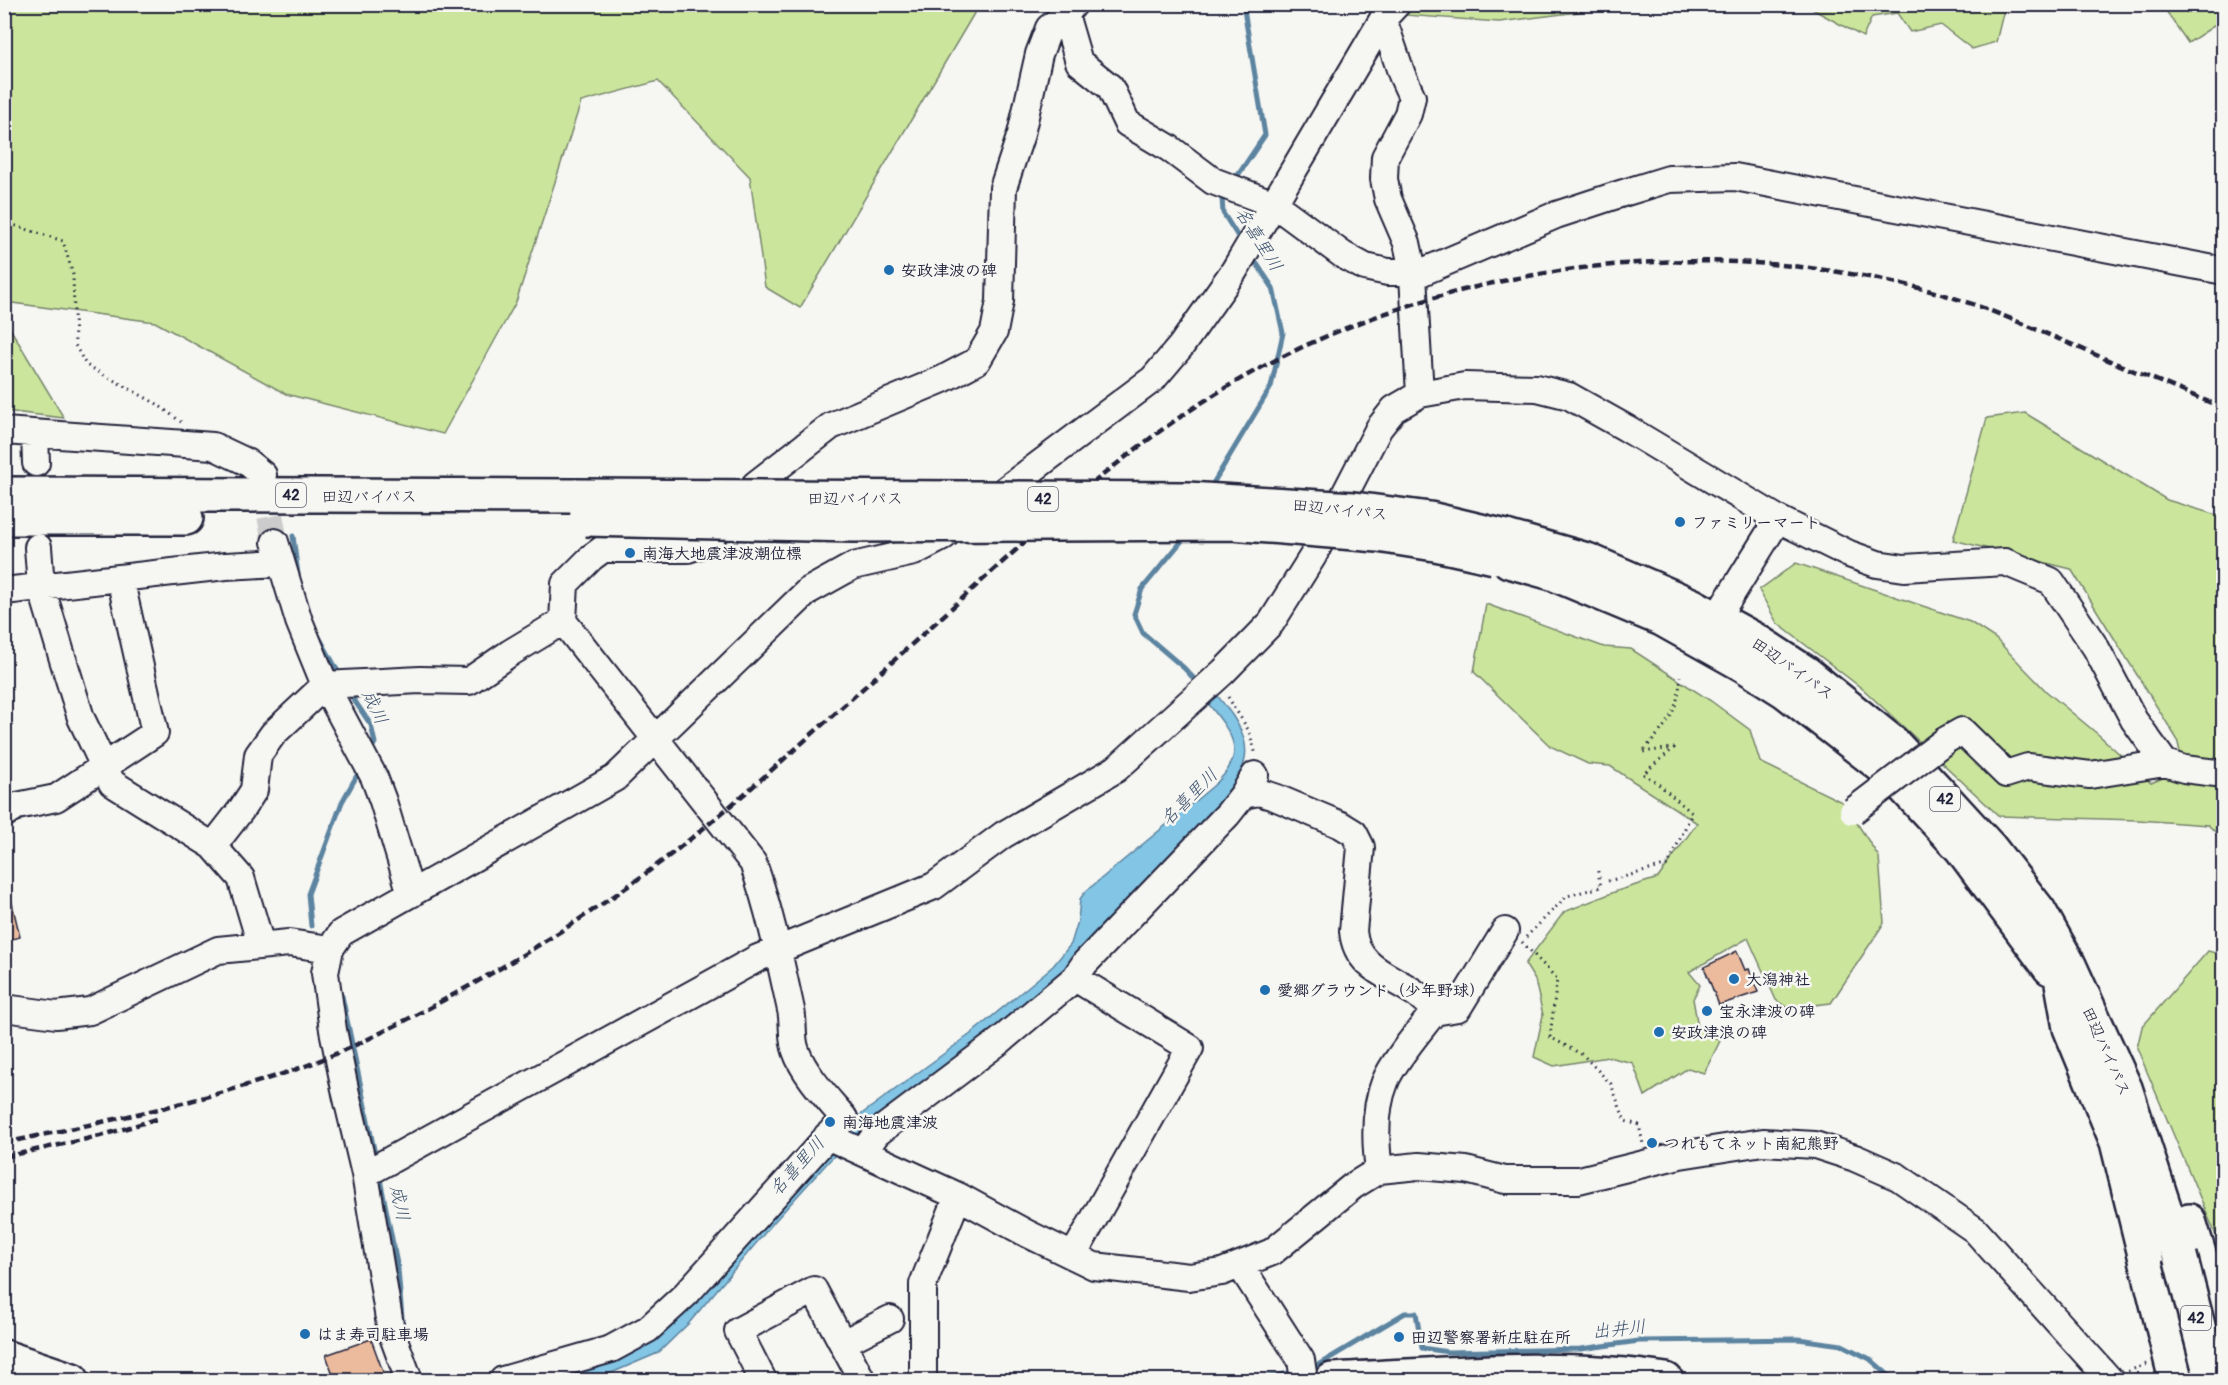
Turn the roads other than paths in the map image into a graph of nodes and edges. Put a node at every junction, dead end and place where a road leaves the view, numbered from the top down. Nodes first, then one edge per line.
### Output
1 (1066, 8) edge
2 (1390, 12) edge
3 (1274, 204) junction
4 (2223, 271) edge
5 (1411, 274) junction
6 (1419, 394) junction
7 (4, 431) edge
8 (35, 434) junction
9 (36, 464) dead end
10 (263, 475) tunnel mouth
11 (4, 495) edge
12 (576, 507) junction
13 (4, 518) edge
14 (1778, 519) junction
15 (38, 546) dead end
16 (120, 578) junction
17 (40, 586) junction
18 (4, 591) edge
19 (563, 621) junction
20 (1709, 629) junction
21 (325, 685) junction
22 (655, 738) junction
23 (2165, 763) junction
24 (104, 766) junction
25 (2223, 774) edge
26 (1853, 811) dead end
27 (4, 814) edge
28 (213, 846) junction
29 (411, 894) junction
30 (2039, 911) junction
31 (1505, 931) dead end
32 (261, 945) junction
33 (330, 949) junction
34 (777, 949) junction
35 (1075, 978) junction
36 (2062, 983) junction
37 (4, 1008) edge
38 (1434, 1012) junction
39 (829, 1137) junction
40 (860, 1151) junction
41 (1379, 1170) junction
42 (365, 1174) junction
43 (958, 1196) junction
44 (1073, 1256) junction
45 (2172, 1258) junction
46 (1240, 1265) junction
47 (890, 1319) dead end
48 (2223, 1335) edge
49 (843, 1343) junction
50 (4, 1357) edge
51 (1303, 1370) edge
52 (2164, 1371) edge
53 (1508, 1376) edge
54 (2109, 1379) edge
55 (72, 1380) edge
56 (409, 1380) edge
57 (503, 1380) edge
58 (763, 1380) edge
59 (862, 1380) edge
60 (924, 1380) edge
61 (1332, 1380) edge
62 (1666, 1380) edge
63 (2197, 1380) edge
64 (2212, 1380) edge

1 - 3 street
1 - 19 street
2 - 3 street
2 - 5 street
3 - 5 street
3 - 22 street
4 - 5 street
5 - 6 street
6 - 14 street
6 - 34 street
7 - 8 street
8 - 9 street
8 - 10 street
11 - 12 main road, 田辺バイパス / 42
12 - 13 main road, 田辺バイパス / 42
12 - 20 main road, 田辺バイパス / 42, bridge
14 - 20 street
14 - 23 street
15 - 17 street
16 - 17 street
16 - 21 street
16 - 24 street
17 - 18 street
17 - 24 street
19 - 21 street
19 - 22 street
20 - 30 main road, 田辺バイパス / 42
20 - 36 main road, 田辺バイパス / 42
21 - 28 street
21 - 29 street
22 - 29 street
22 - 34 street
23 - 25 street
23 - 26 street, bridge
24 - 27 street
24 - 28 street
28 - 32 street
29 - 33 street
30 - 45 main road, 田辺バイパス / 42
30 - 48 main road, 42
31 - 38 street
32 - 33 street
32 - 37 street
33 - 42 street
34 - 39 street
34 - 42 street
35 - 38 street
35 - 40 street
35 - 44 street
36 - 45 main road, 田辺バイパス / 42
36 - 52 main road, 42
38 - 41 street
39 - 40 street
39 - 57 street
40 - 43 street
41 - 46 street
41 - 54 street
42 - 56 street
43 - 44 street
43 - 60 street
44 - 46 street
45 - 63 main road, 田辺バイパス / 42
45 - 64 main road, 田辺バイパス / 42, bridge
46 - 51 street
47 - 49 street
49 - 58 street
49 - 59 street
50 - 55 main road
53 - 61 main road
53 - 62 main road

